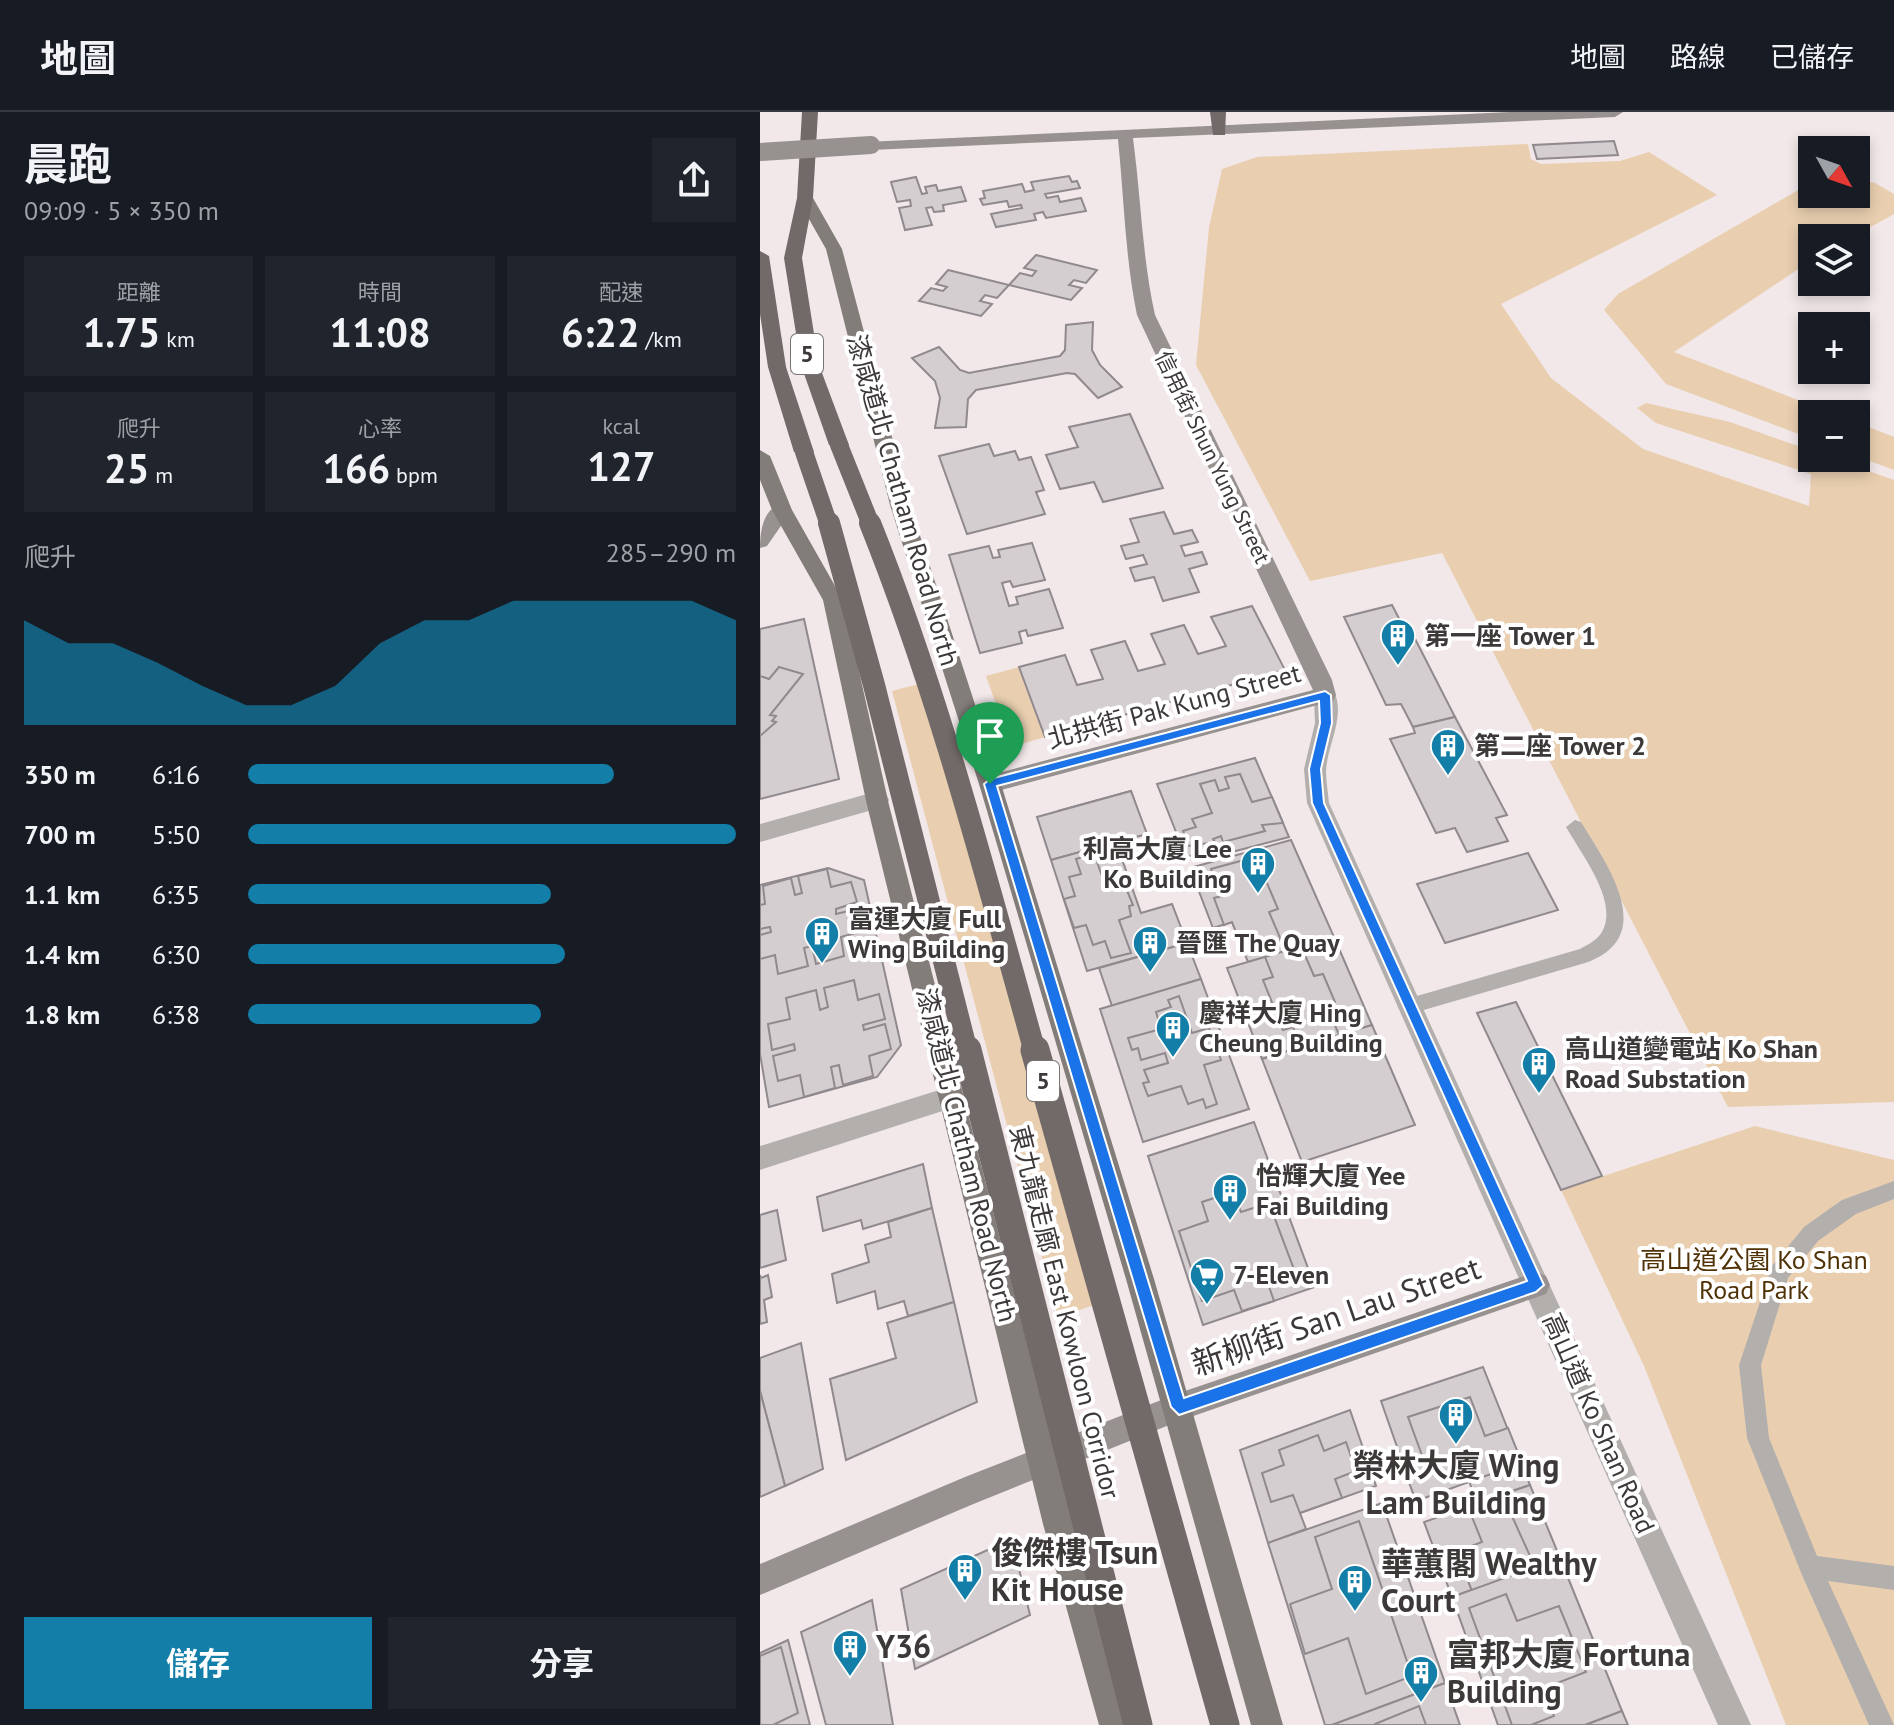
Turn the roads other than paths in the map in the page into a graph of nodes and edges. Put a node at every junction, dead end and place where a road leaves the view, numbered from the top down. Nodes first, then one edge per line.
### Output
1 (810, 112) edge
2 (1218, 112) edge
3 (1615, 112) edge
4 (1219, 132) junction
5 (1125, 135) junction
6 (760, 152) edge
7 (805, 198) junction
8 (760, 256) edge
9 (839, 445) joint
10 (760, 456) edge
11 (782, 510) junction
12 (760, 541) edge
13 (1325, 695) junction
14 (1315, 769) joint
15 (990, 784) junction
16 (878, 800) junction
17 (1575, 827) dead end
18 (760, 833) edge
19 (1410, 1006) junction
20 (952, 1097) junction
21 (760, 1158) edge
22 (1894, 1190) edge
23 (1536, 1285) junction
24 (1179, 1407) junction
25 (1044, 1462) junction
26 (1810, 1567) junction
27 (1894, 1578) edge
28 (760, 1580) edge
29 (1115, 1725) edge
30 (1138, 1725) edge
31 (1225, 1725) edge
32 (1267, 1725) edge
33 (1735, 1725) edge
34 (1882, 1725) edge

1 - 7 highway, 漆咸道北 Chatham Road North / 5
2 - 4 highway
3 - 4 street
4 - 5 street
5 - 6 street, bridge
5 - 13 street, 信用街 Shun Yung Street
7 - 9 highway, 漆咸道北 Chatham Road North / 5
7 - 15 main road, 漆咸道北 Chatham Road North
8 - 30 highway, 東九龍走廊 East Kowloon Corridor / 5, bridge
9 - 31 highway, 東九龍走廊 East Kowloon Corridor / 5, bridge
10 - 11 main road, 漆咸道北 Chatham Road North
11 - 12 street
11 - 16 main road, 漆咸道北 Chatham Road North
13 - 14 street, 信用街 Shun Yung Street
13 - 15 street, 北拱街 Pak Kung Street
14 - 19 street, 高山道 Ko Shan Road
15 - 24 main road, 漆咸道北 Chatham Road North
16 - 18 street
16 - 20 main road, 漆咸道北 Chatham Road North
17 - 19 lane
19 - 23 street, 高山道 Ko Shan Road
20 - 21 street
20 - 25 main road, 漆咸道北 Chatham Road North
22 - 26 lane
23 - 24 street, 新柳街 San Lau Street
23 - 33 street, 高山道 Ko Shan Road
24 - 25 street, 新柳街 San Lau Street
24 - 32 main road, 漆咸道北 Chatham Road North
25 - 28 street, 新柳街 San Lau Street
25 - 29 main road, 漆咸道北 Chatham Road North
26 - 27 lane
26 - 34 lane

